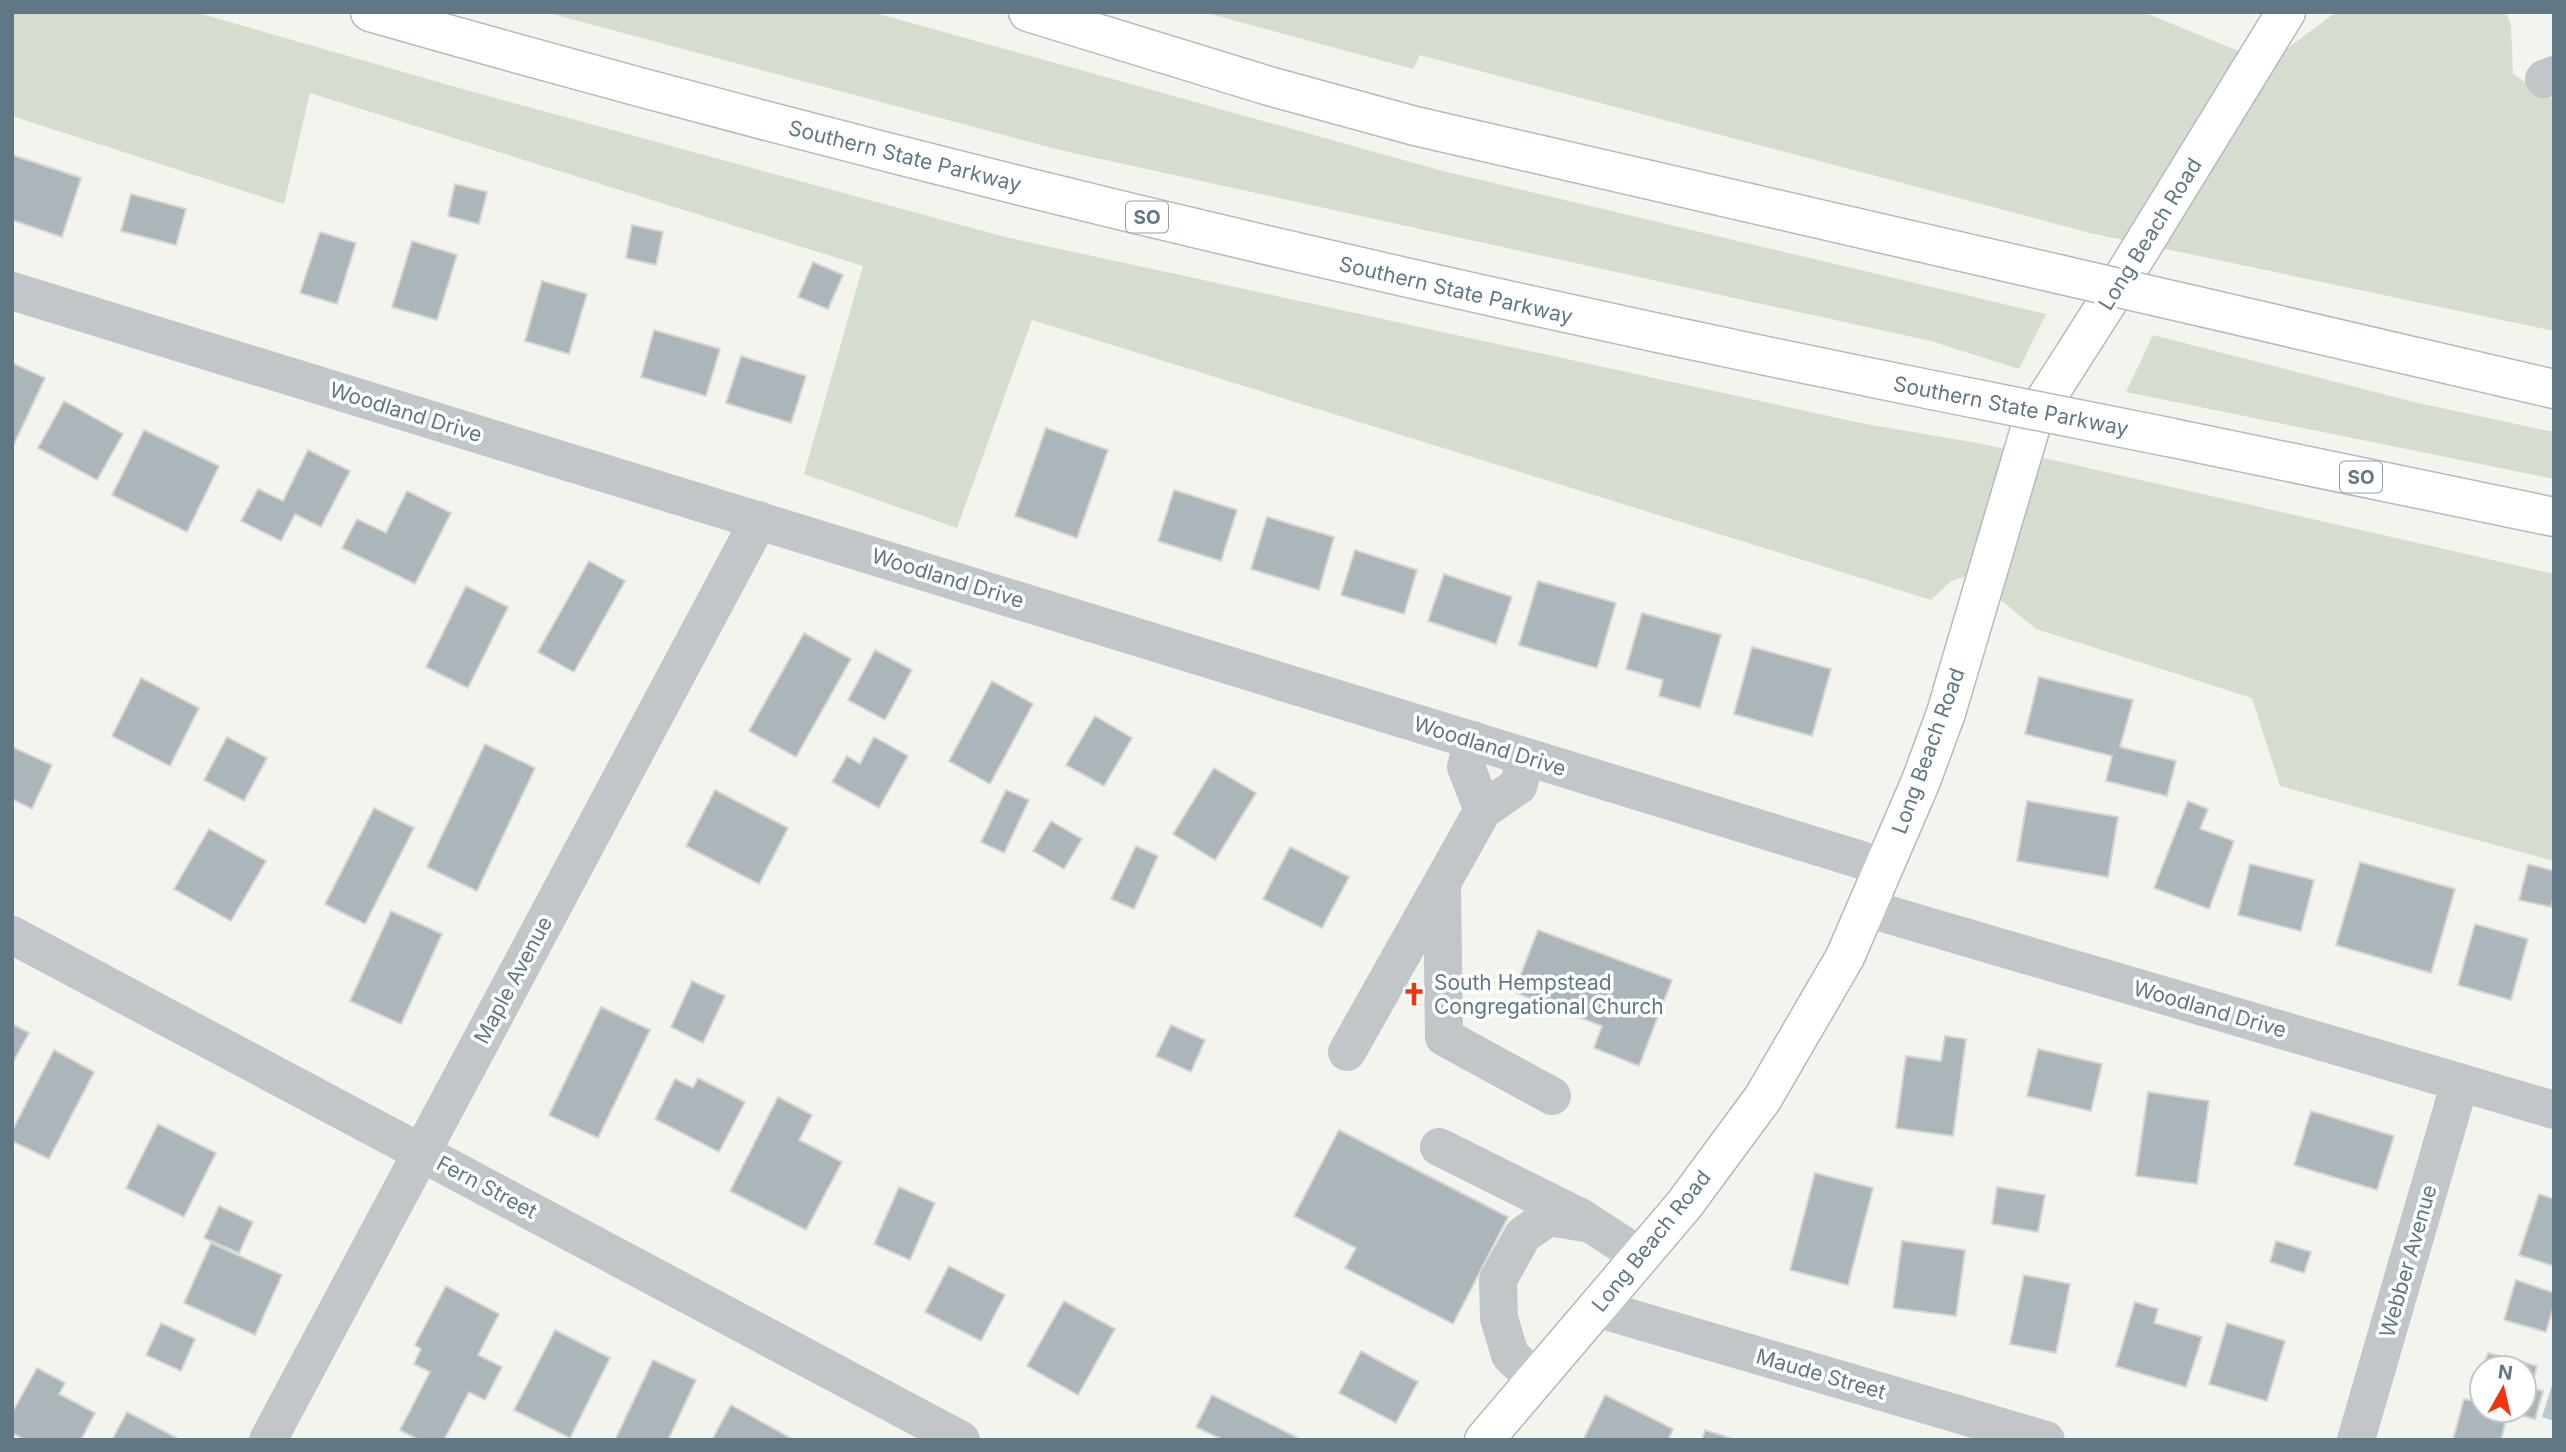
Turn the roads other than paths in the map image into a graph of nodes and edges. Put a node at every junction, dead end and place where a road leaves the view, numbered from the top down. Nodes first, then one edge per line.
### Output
1 (370, 12) edge
2 (1028, 12) edge
3 (2282, 13) edge
4 (12, 290) edge
5 (2554, 389) edge
6 (2554, 517) edge
7 (759, 520) junction
8 (1473, 740) junction
9 (1527, 757) junction
10 (1483, 810) junction
11 (1884, 867) junction
12 (1442, 883) junction
13 (1866, 908) junction
14 (12, 934) edge
15 (1347, 1052) dead end
16 (2460, 1082) junction
17 (1552, 1096) dead end
18 (2554, 1110) edge
19 (1438, 1147) dead end
20 (421, 1153) junction
21 (1591, 1224) junction
22 (1640, 1256) junction
23 (1596, 1308) junction
24 (1535, 1379) junction
25 (268, 1440) edge
26 (961, 1440) edge
27 (1484, 1440) edge
28 (2046, 1440) edge
29 (2356, 1440) edge

1 - 6 main road, Southern State Parkway / SO, bridge
2 - 5 main road, bridge
3 - 11 main road, Long Beach Road
4 - 7 street, Woodland Drive
7 - 8 street, Woodland Drive
7 - 20 street, Maple Avenue
8 - 9 street, Woodland Drive
8 - 10 street
9 - 10 street
9 - 11 street, Woodland Drive
10 - 12 street
11 - 13 main road, Long Beach Road
12 - 15 street
12 - 17 street
13 - 16 street, Woodland Drive
13 - 22 main road, Long Beach Road
14 - 20 street, Fern Street
16 - 18 street, Woodland Drive
16 - 29 street, Webber Avenue
19 - 21 street
20 - 25 street, Maple Avenue
20 - 26 street, Fern Street
21 - 22 street
21 - 24 street
22 - 23 main road, Long Beach Road
23 - 24 main road, Long Beach Road
23 - 28 street, Maude Street
24 - 27 main road, Long Beach Road

